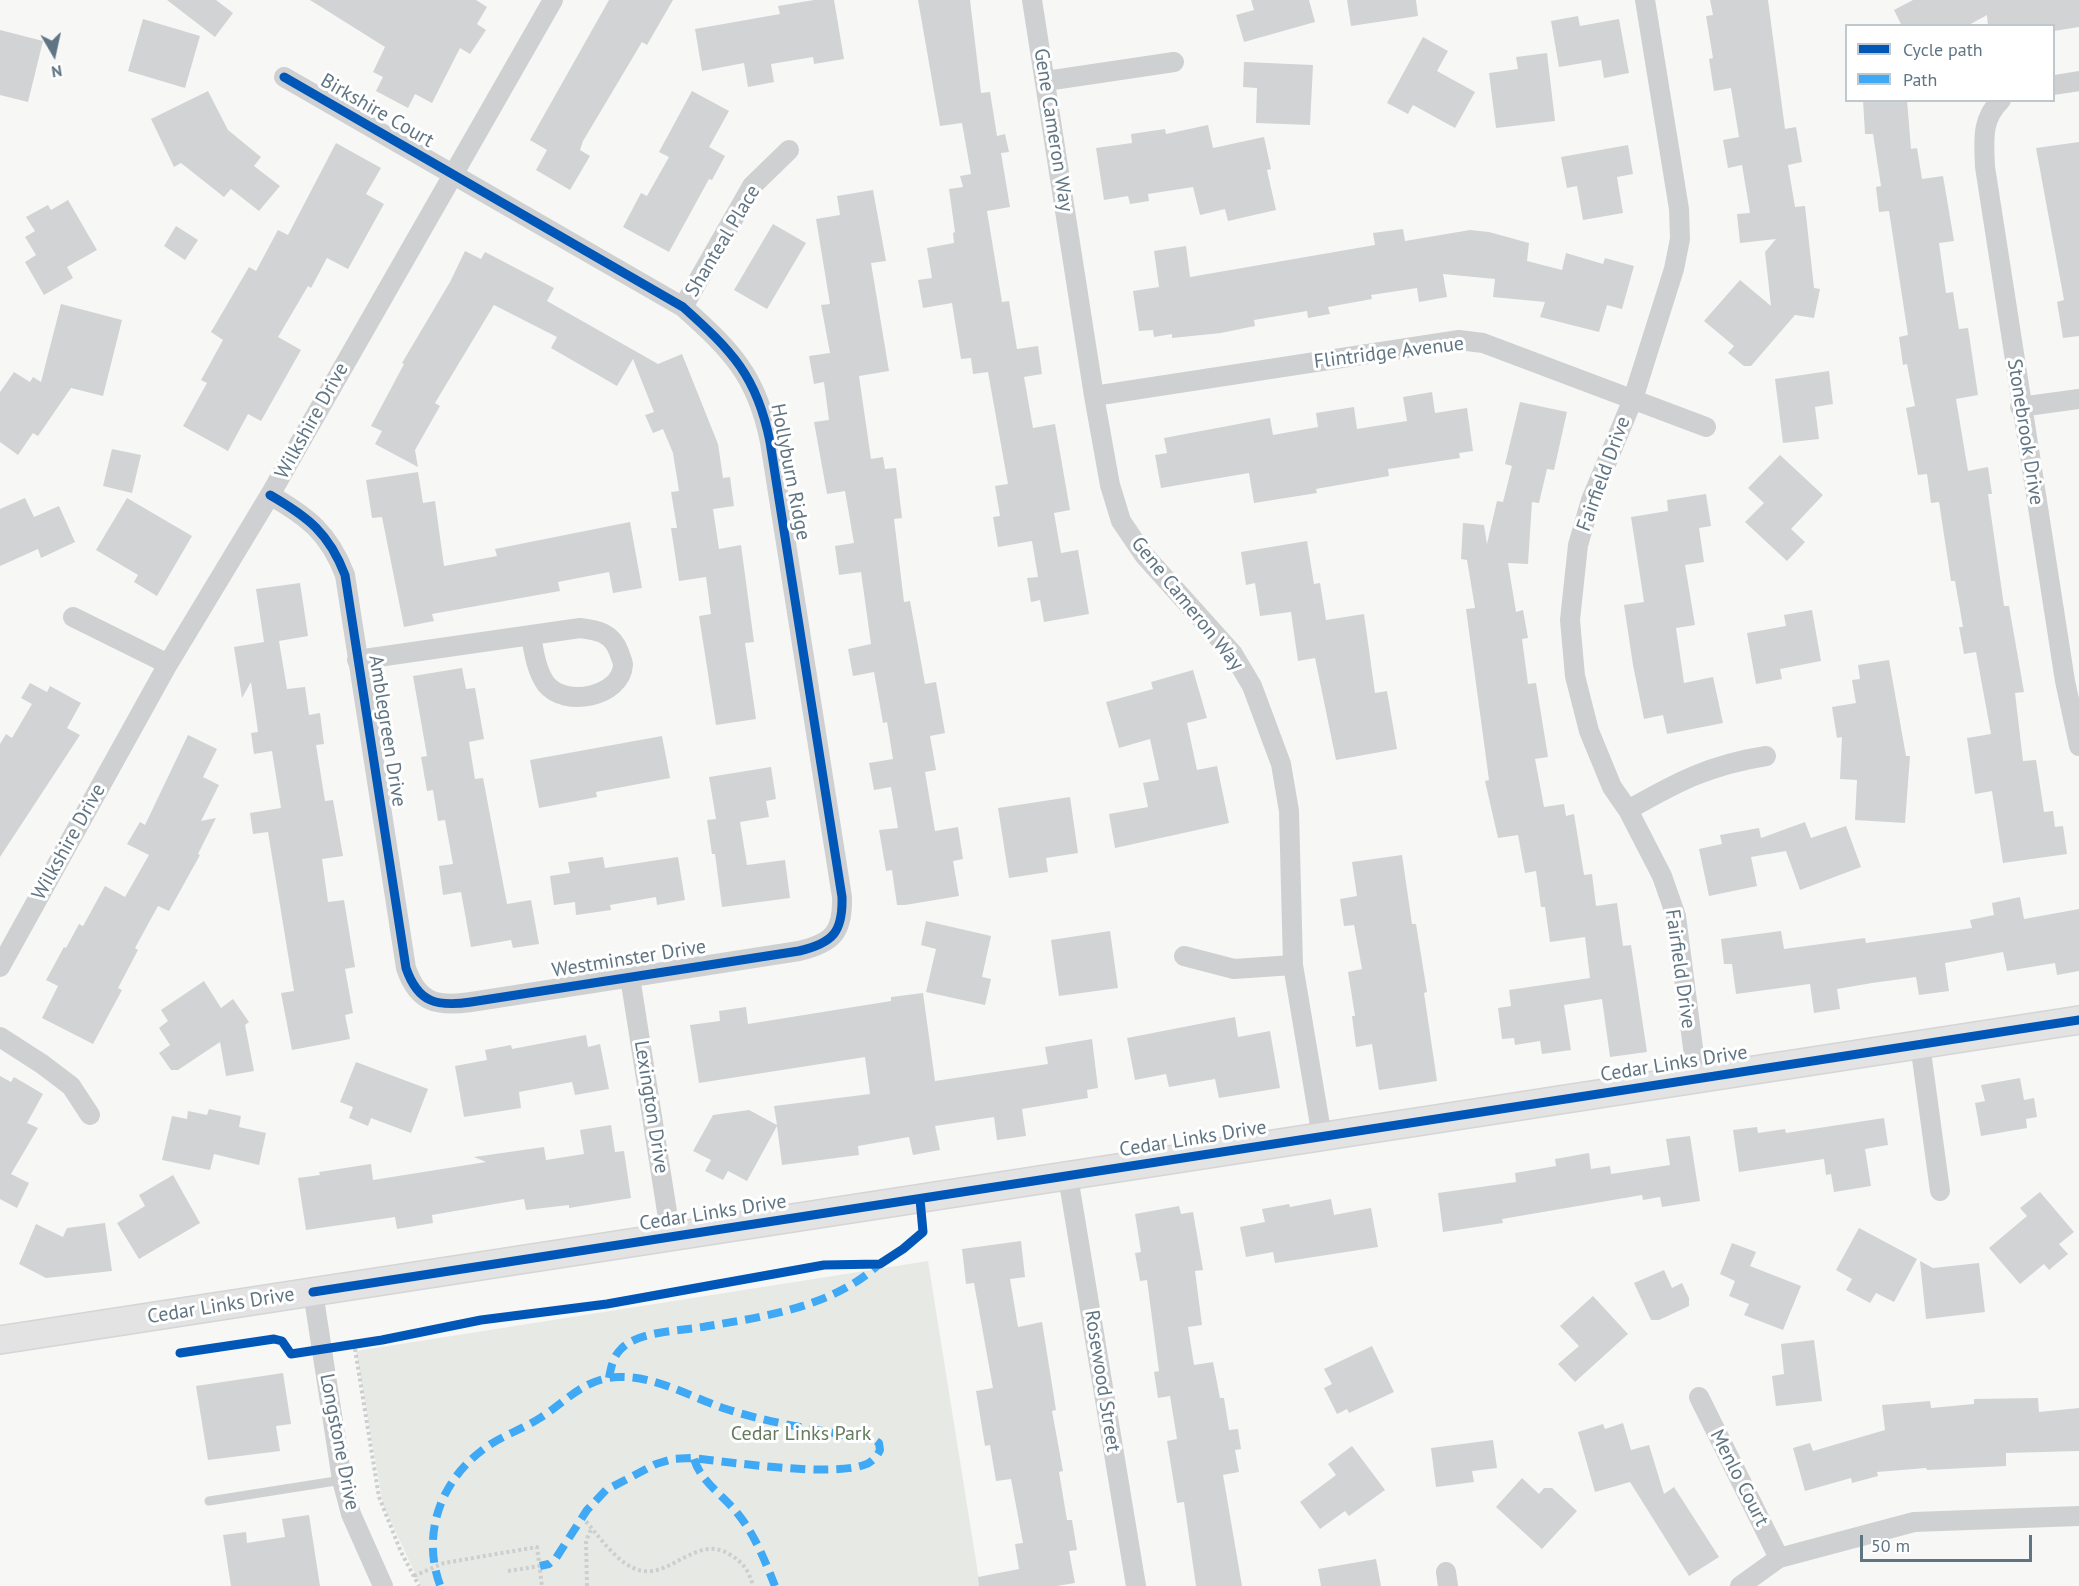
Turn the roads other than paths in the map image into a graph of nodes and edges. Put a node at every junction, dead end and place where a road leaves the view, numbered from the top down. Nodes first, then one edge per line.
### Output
1 (553, 0) edge
2 (1032, 0) edge
3 (1645, 0) edge
4 (1174, 62) dead end
5 (284, 77) dead end
6 (1046, 81) junction
7 (2079, 81) edge
8 (2055, 85) edge
9 (1999, 102) edge
10 (789, 150) dead end
11 (451, 176) junction
12 (683, 307) junction
13 (1094, 396) junction
14 (1633, 399) junction
15 (2079, 399) edge
16 (2020, 407) junction
17 (1706, 427) dead end
18 (270, 495) junction
19 (73, 617) dead end
20 (531, 636) junction
21 (357, 660) junction
22 (168, 664) junction
23 (2072, 680) edge
24 (2079, 746) edge
25 (1766, 756) dead end
26 (1628, 810) junction
27 (836, 933) joint
28 (1184, 956) dead end
29 (1293, 965) junction
30 (0, 966) edge
31 (630, 977) junction
32 (424, 998) joint
33 (2079, 1020) edge
34 (0, 1037) edge
35 (1920, 1044) junction
36 (1697, 1079) junction
37 (90, 1114) dead end
38 (1322, 1137) junction
39 (1068, 1177) junction
40 (1940, 1191) dead end
41 (671, 1237) junction
42 (313, 1292) junction
43 (0, 1340) edge
44 (1699, 1397) dead end
45 (342, 1480) junction
46 (209, 1500) dead end
47 (2079, 1516) edge
48 (1779, 1558) junction
49 (383, 1586) edge
50 (1136, 1586) edge
51 (1740, 1586) edge

1 - 11 street, Wilkshire Drive
2 - 6 street, Gene Cameron Way
3 - 14 street, Fairfield Drive
4 - 6 street
5 - 11 street, Birkshire Court
6 - 13 street, Gene Cameron Way
7 - 8 street
9 - 16 street, Stonebrook Drive
10 - 12 street, Shanteal Place
11 - 12 street, Hollyburn Ridge
11 - 18 street, Wilkshire Drive
12 - 27 street, Hollyburn Ridge
13 - 14 street, Flintridge Avenue
13 - 29 street, Gene Cameron Way
14 - 17 street, Flintridge Avenue
14 - 26 street, Fairfield Drive
15 - 16 street
16 - 23 street, Stonebrook Drive
18 - 21 street, Amblegreen Drive
18 - 22 street, Wilkshire Drive
19 - 22 street
20 - 20 street
20 - 21 street
21 - 32 street, Amblegreen Drive
22 - 30 street, Wilkshire Drive
23 - 24 street, Stonebrook Drive
25 - 26 street
26 - 36 street, Fairfield Drive
27 - 31 street, Westminster Drive
28 - 29 street
29 - 38 street, Gene Cameron Way
31 - 32 street, Westminster Drive
31 - 41 street, Lexington Drive
33 - 35 street, Cedar Links Drive
34 - 37 street
35 - 36 street, Cedar Links Drive
35 - 40 street
36 - 38 street, Cedar Links Drive
38 - 39 street, Cedar Links Drive
39 - 41 street, Cedar Links Drive
39 - 50 street, Rosewood Street
41 - 42 street, Cedar Links Drive
42 - 43 street, Cedar Links Drive
42 - 45 street, Longstone Drive
44 - 48 street, Menlo Court
45 - 46 lane
45 - 49 street, Longstone Drive
47 - 48 street
48 - 51 street

